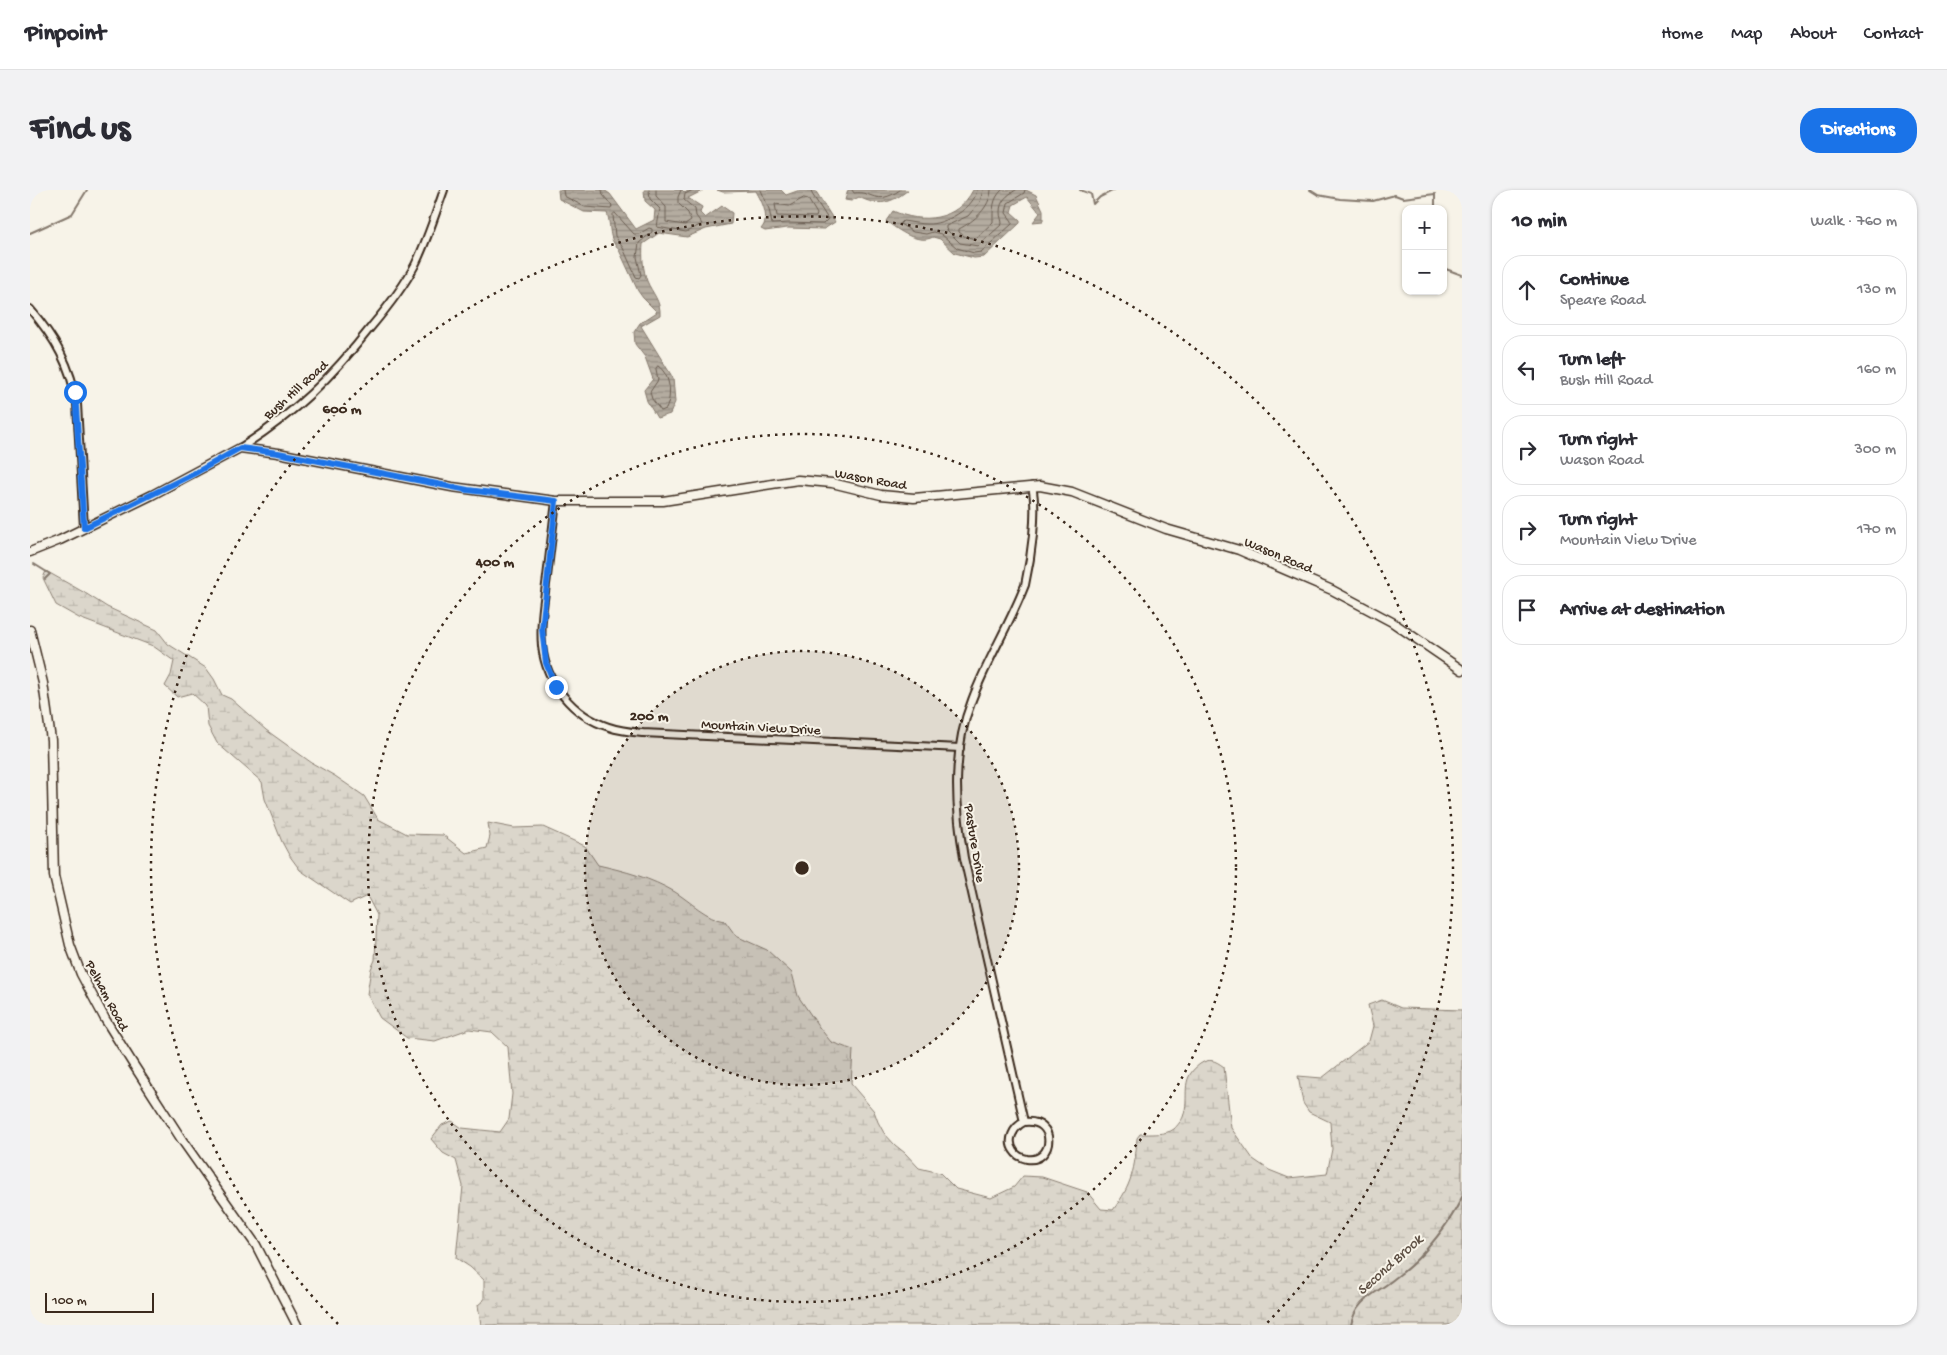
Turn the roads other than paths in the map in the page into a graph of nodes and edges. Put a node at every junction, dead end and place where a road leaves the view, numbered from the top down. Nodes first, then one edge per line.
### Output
1 (444, 190) edge
2 (30, 309) edge
3 (240, 448) junction
4 (1032, 486) junction
5 (556, 501) junction
6 (84, 528) junction
7 (30, 552) edge
8 (30, 630) edge
9 (1462, 670) edge
10 (960, 748) junction
11 (1024, 1122) junction
12 (296, 1325) edge

1 - 3 street, Bush Hill Road
2 - 6 street
3 - 5 street, Wason Road
3 - 6 street, Bush Hill Road
4 - 5 street, Wason Road
4 - 9 street, Wason Road
4 - 10 street, Pasture Drive
5 - 10 street, Mountain View Drive
6 - 7 street, Bush Hill Road
8 - 12 street, Pelham Road
10 - 11 street, Pasture Drive
11 - 11 street

